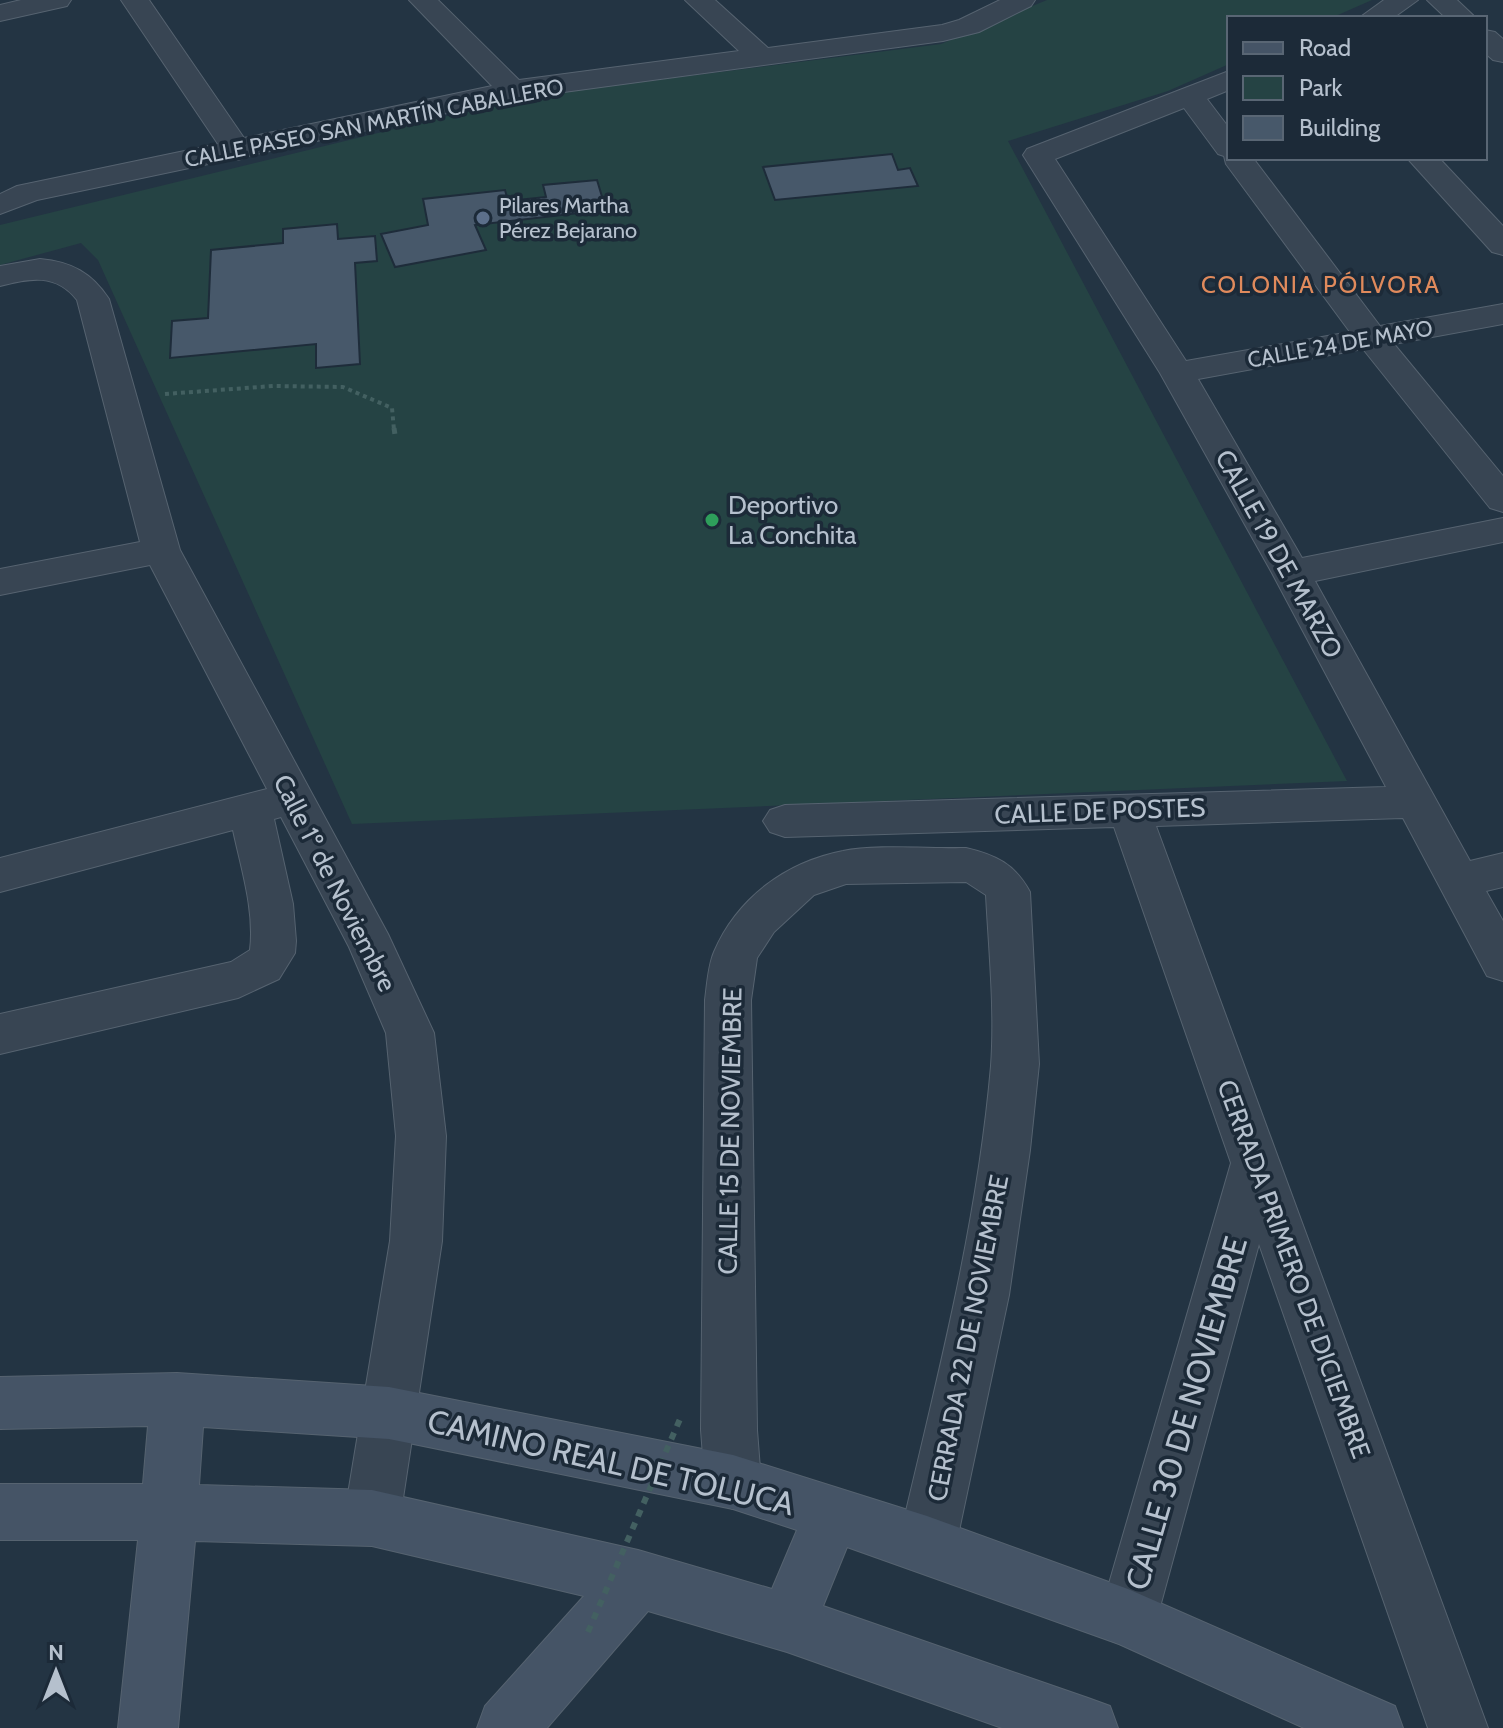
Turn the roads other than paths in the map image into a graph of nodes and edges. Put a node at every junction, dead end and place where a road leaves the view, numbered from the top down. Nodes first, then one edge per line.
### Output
1 (57, 0) edge
2 (135, 0) edge
3 (423, 0) edge
4 (699, 0) edge
5 (1404, 0) edge
6 (1441, 0) edge
7 (1006, 3) edge
8 (0, 13) edge
9 (1376, 16) edge
10 (1460, 16) edge
11 (1487, 40) edge
12 (1503, 54) edge
13 (763, 58) junction
14 (1227, 81) edge
15 (512, 90) junction
16 (1191, 97) junction
17 (1227, 145) edge
18 (238, 151) junction
19 (1238, 160) edge
20 (1424, 160) edge
21 (0, 205) edge
22 (1503, 245) edge
23 (0, 276) edge
24 (1503, 314) edge
25 (1372, 338) junction
26 (1177, 373) junction
27 (1503, 500) edge
28 (1503, 530) edge
29 (161, 550) junction
30 (1291, 573) junction
31 (0, 582) edge
32 (294, 799) junction
33 (1415, 802) junction
34 (250, 808) junction
35 (1129, 810) junction
36 (785, 821) dead end
37 (1503, 870) edge
38 (0, 875) edge
39 (1459, 880) junction
40 (1008, 892) joint
41 (1503, 963) edge
42 (0, 1034) edge
43 (1256, 1162) junction
44 (177, 1399) junction
45 (0, 1403) edge
46 (389, 1413) junction
47 (733, 1482) junction
48 (0, 1512) edge
49 (168, 1512) junction
50 (832, 1514) junction
51 (372, 1518) junction
52 (927, 1545) junction
53 (638, 1579) junction
54 (1128, 1618) junction
55 (787, 1623) junction
56 (148, 1728) edge
57 (507, 1728) edge
58 (1088, 1728) edge
59 (1373, 1728) edge
60 (1458, 1728) edge

1 - 8 street
2 - 18 street
3 - 15 street
4 - 13 street
5 - 9 street
6 - 10 street
7 - 13 street, CALLE PASEO SAN MARTÍN CABALLERO
11 - 12 street
13 - 15 street, CALLE PASEO SAN MARTÍN CABALLERO
14 - 16 street
15 - 18 street, CALLE PASEO SAN MARTÍN CABALLERO
16 - 17 street
16 - 26 street, CALLE 19 DE MARZO
18 - 21 street, CALLE PASEO SAN MARTÍN CABALLERO
19 - 25 street
20 - 22 street
23 - 29 street, Calle 1º de Noviembre
24 - 25 street, CALLE 24 DE MAYO
25 - 26 street, CALLE 24 DE MAYO
25 - 27 street
26 - 30 street, CALLE 19 DE MARZO
28 - 30 street
29 - 31 street
29 - 32 street, Calle 1º de Noviembre
30 - 33 street, CALLE 19 DE MARZO
32 - 34 street
32 - 46 street, Calle 1º de Noviembre
33 - 35 street, CALLE DE POSTES
33 - 39 street, CALLE 19 DE MARZO
34 - 38 street
34 - 42 street
35 - 36 street, CALLE DE POSTES
35 - 43 street, CERRADA PRIMERO DE DICIEMBRE
37 - 39 street
39 - 41 street, CALLE 19 DE MARZO
40 - 47 street, CALLE 15 DE NOVIEMBRE
40 - 52 street, CERRADA 22 DE NOVIEMBRE
43 - 54 street, CALLE 30 DE NOVIEMBRE
43 - 60 street, CERRADA PRIMERO DE DICIEMBRE
44 - 45 main road, CAMINO REAL DE TOLUCA
44 - 46 main road, CAMINO REAL DE TOLUCA
44 - 49 main road
46 - 47 main road, CAMINO REAL DE TOLUCA
46 - 51 street, Calle 1º de Noviembre
47 - 50 main road, CAMINO REAL DE TOLUCA
48 - 49 main road
49 - 51 main road
49 - 56 main road
50 - 52 main road, CAMINO REAL DE TOLUCA
50 - 55 main road
51 - 53 main road
52 - 54 main road, CAMINO REAL DE TOLUCA
53 - 55 main road
53 - 57 main road
54 - 59 main road, CAMINO REAL DE TOLUCA
55 - 58 main road

